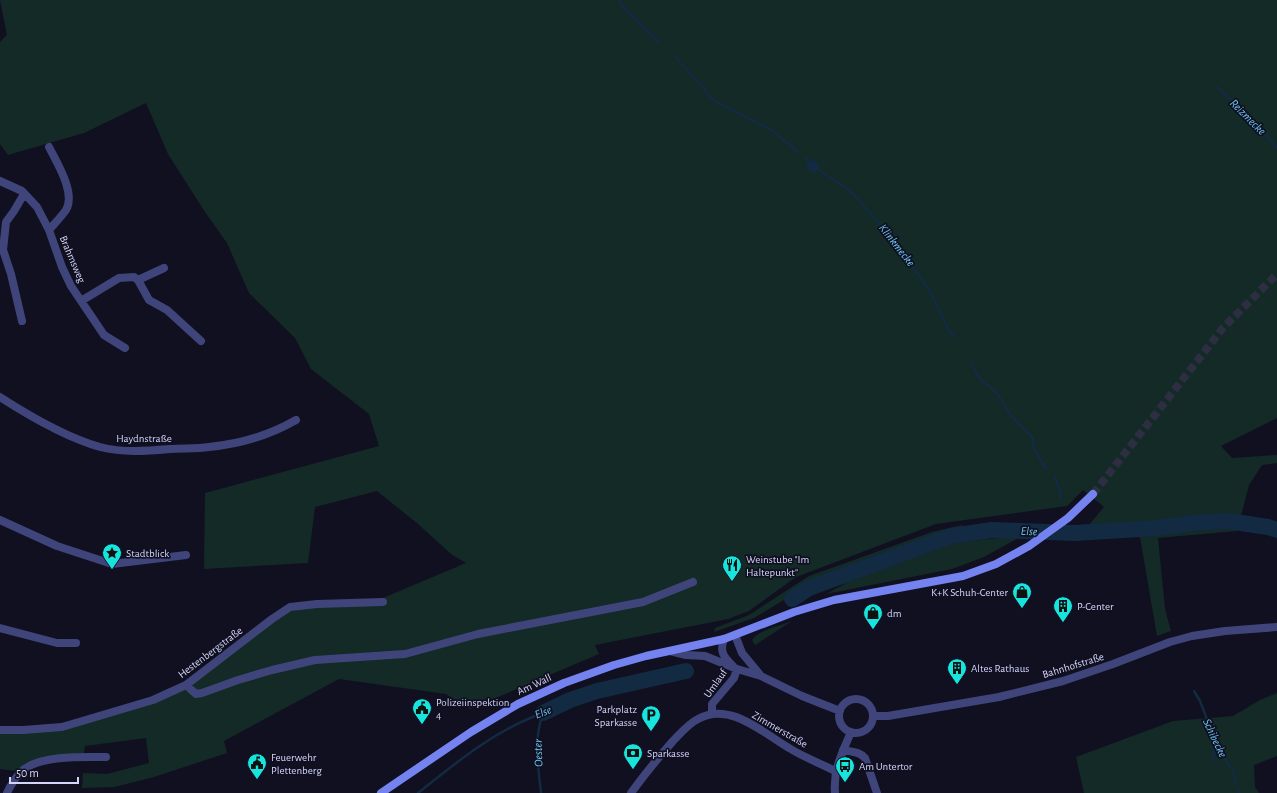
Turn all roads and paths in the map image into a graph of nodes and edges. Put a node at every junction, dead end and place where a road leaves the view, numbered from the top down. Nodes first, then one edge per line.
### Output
1 (49, 147) dead end
2 (0, 181) edge
3 (24, 194) junction
4 (49, 230) junction
5 (164, 268) dead end
6 (138, 280) junction
7 (81, 301) junction
8 (22, 321) dead end
9 (201, 341) dead end
10 (125, 348) dead end
11 (0, 397) edge
12 (296, 420) dead end
13 (1093, 494) tunnel mouth
14 (0, 520) edge
15 (186, 555) dead end
16 (693, 582) dead end
17 (383, 602) dead end
18 (1277, 627) edge
19 (0, 628) edge
20 (735, 635) junction
21 (724, 639) junction
22 (76, 643) dead end
23 (670, 651) junction
24 (737, 669) junction
25 (761, 676) junction
26 (186, 686) junction
27 (840, 711) junction
28 (712, 714) junction
29 (873, 716) junction
30 (0, 730) edge
31 (851, 732) junction
32 (843, 750) junction
33 (106, 757) dead end
34 (835, 771) junction
35 (7, 793) edge
36 (382, 793) edge
37 (631, 793) edge
38 (835, 793) edge
39 (877, 793) edge

1 - 4 street
2 - 3 street, Brahmsweg
3 - 4 street, Brahmsweg
3 - 8 street
4 - 7 street, Brahmsweg
5 - 6 street
6 - 7 street
6 - 9 street
7 - 10 street, Brahmsweg
11 - 12 street, Haydnstraße
13 - 20 main road, Am Wall
14 - 15 street
16 - 26 street
17 - 26 street, Hestenbergstraße
18 - 29 street, Bahnhofstraße
19 - 22 street
20 - 21 main road, Am Wall
20 - 25 street, Am Wall
21 - 23 main road, Am Wall
21 - 24 street
23 - 24 street, Am Wall
23 - 36 main road, Am Wall
24 - 25 street, Am Wall
24 - 28 street, Umlauf
25 - 27 street, Am Wall
26 - 30 street, Hestenbergstraße
27 - 29 street
27 - 31 street
28 - 34 street, Zimmerstraße
28 - 37 street, Umlauf
29 - 31 street
31 - 32 street
32 - 34 street
32 - 39 street
33 - 35 street
34 - 38 street

